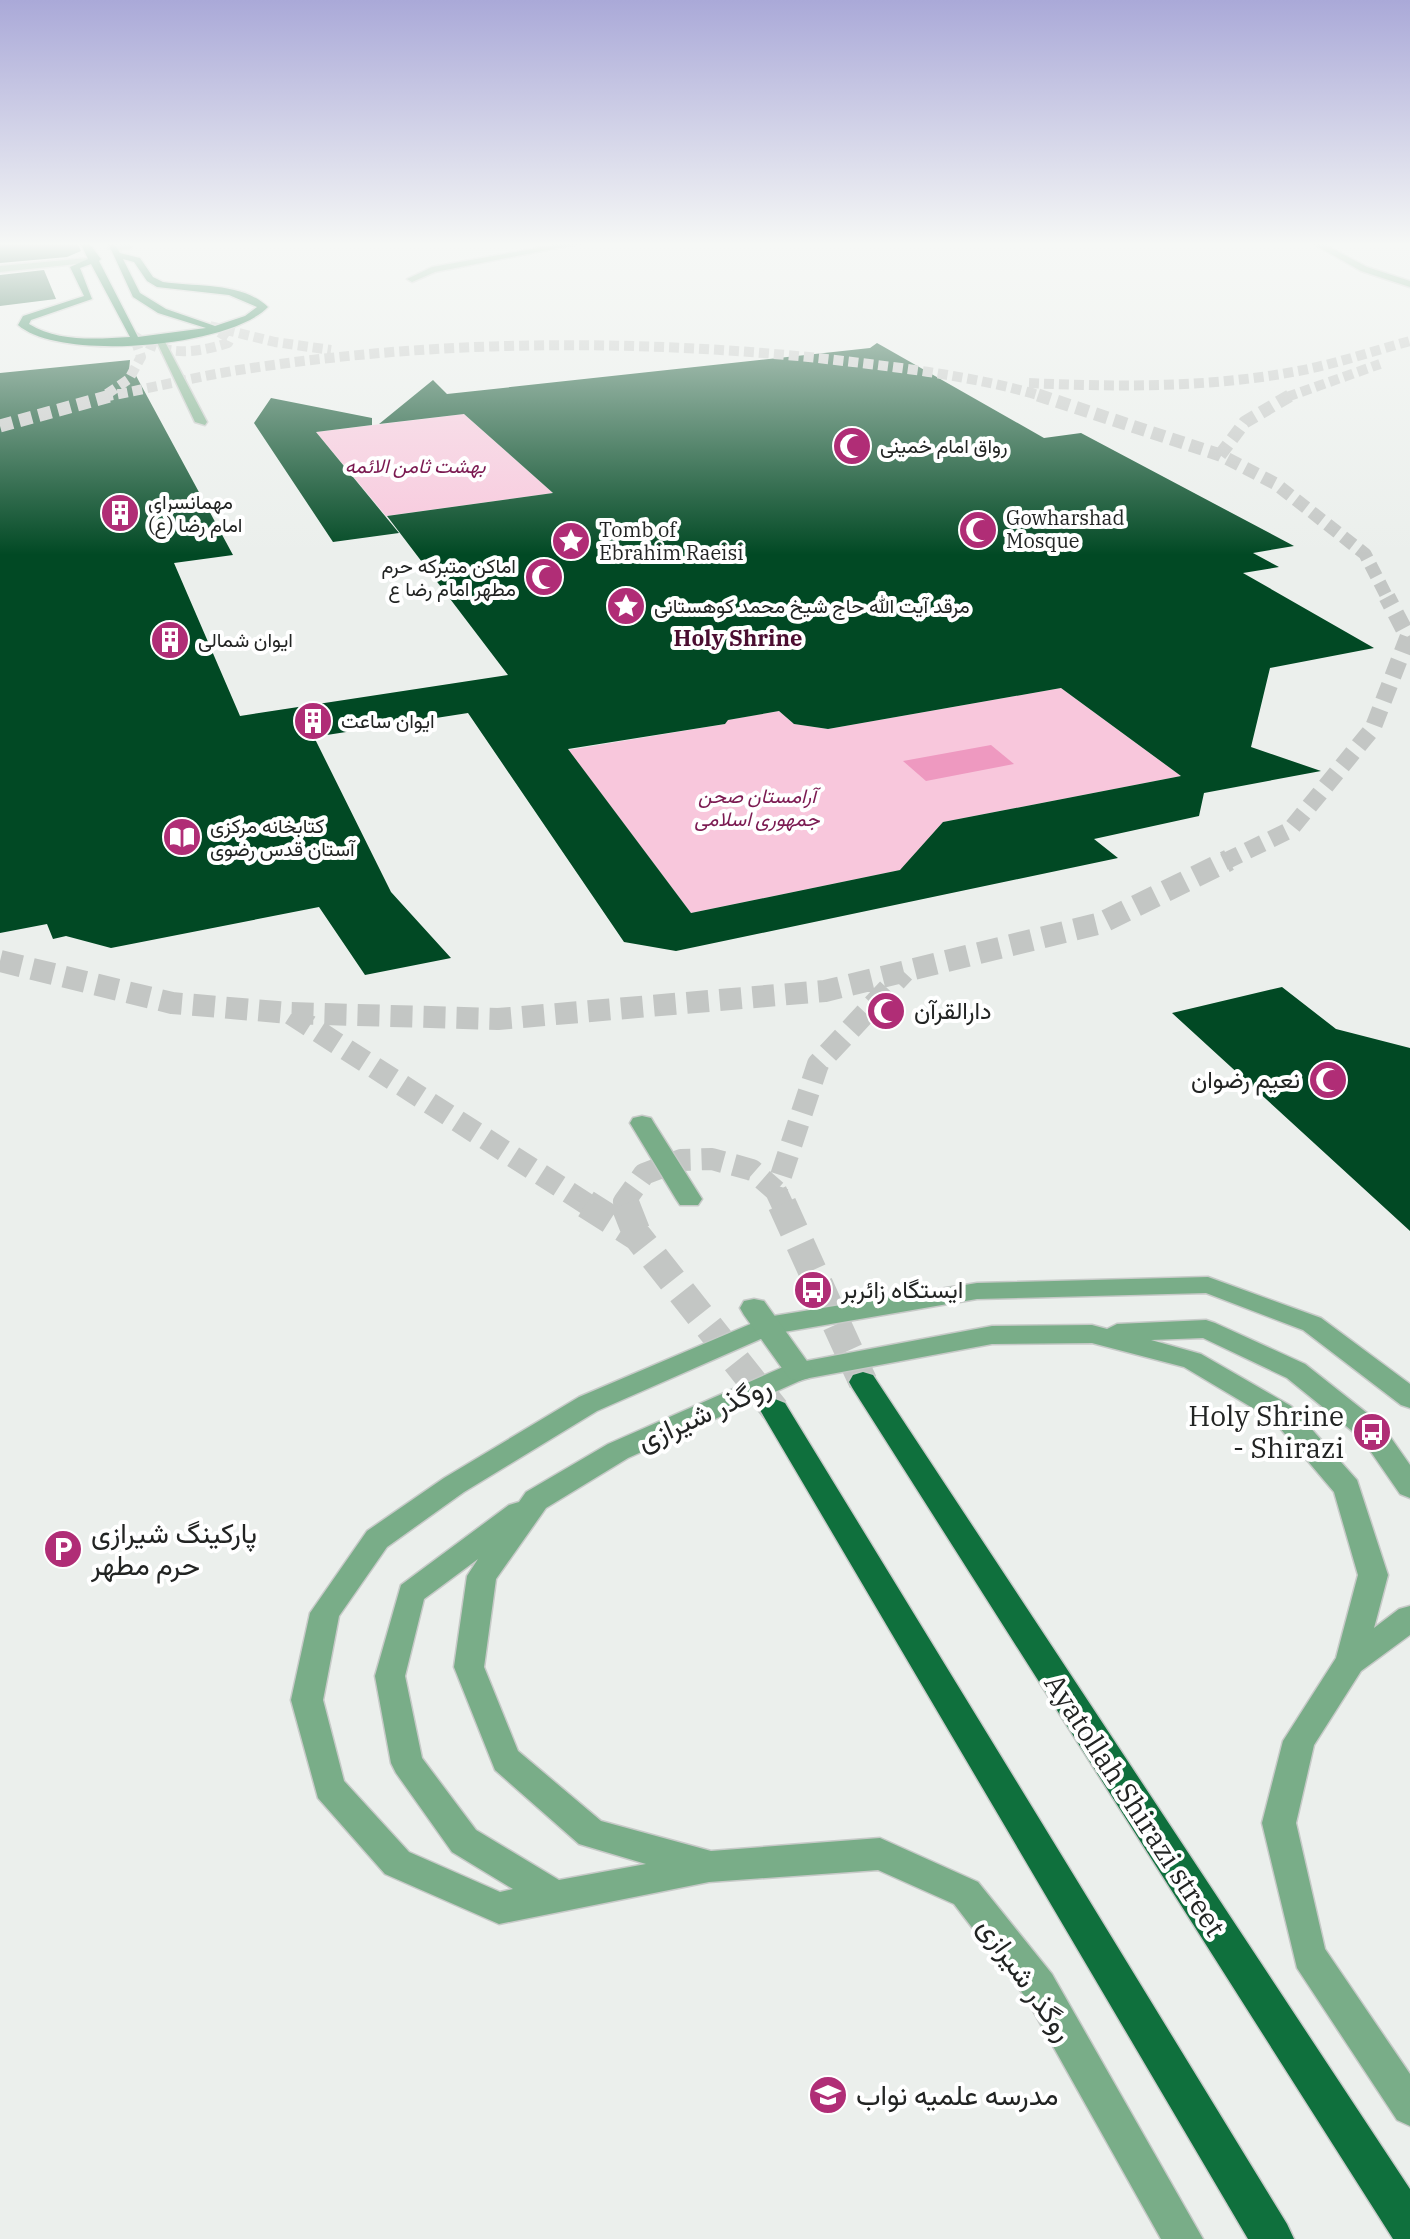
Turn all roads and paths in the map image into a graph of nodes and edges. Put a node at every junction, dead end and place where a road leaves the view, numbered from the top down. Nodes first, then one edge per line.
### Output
1 (162, 346) edge
2 (201, 422) dead end
3 (642, 1123) dead end
4 (689, 1199) dead end
5 (760, 1317) junction
6 (1092, 1334) junction
7 (799, 1371) junction
8 (863, 1382) tunnel mouth
9 (1410, 1398) edge
10 (775, 1410) tunnel mouth
11 (1410, 1487) edge
12 (536, 1500) junction
13 (1410, 1618) edge
14 (1350, 1662) junction
15 (711, 1867) junction
16 (556, 1897) junction
17 (1410, 2107) edge
18 (1410, 2227) edge
19 (1183, 2239) edge
20 (1272, 2239) edge

1 - 2 street
3 - 4 street
5 - 7 street
5 - 9 lane
5 - 16 lane
6 - 7 lane, روگذر شیرازی
6 - 11 lane
6 - 14 lane, روگذر شیرازی
7 - 12 lane, روگذر شیرازی
8 - 18 main road, Ayatollah Shirazi street
10 - 20 main road
12 - 15 lane, روگذر شیرازی
12 - 16 lane
13 - 14 lane
14 - 17 lane, روگذر شیرازی
15 - 16 lane
15 - 19 lane, روگذر شیرازی

